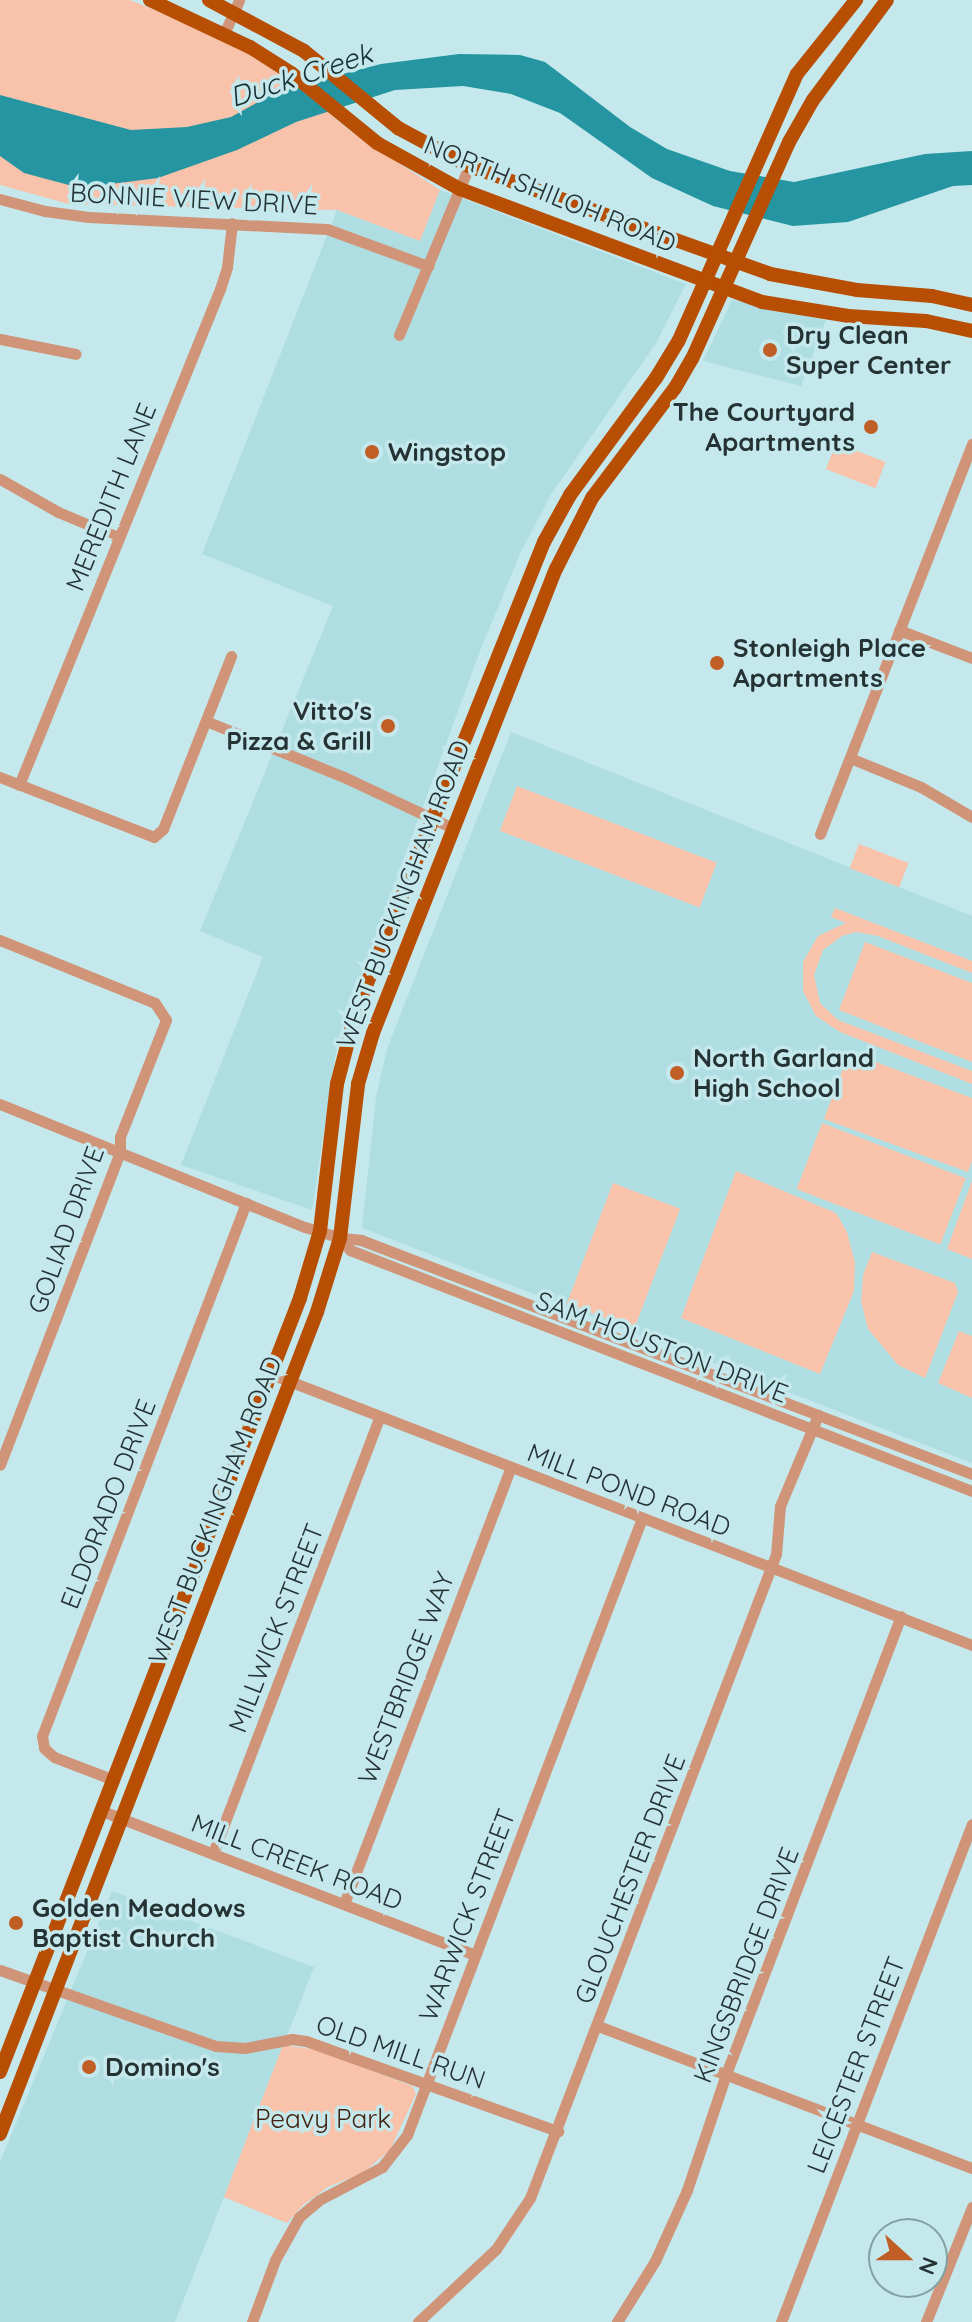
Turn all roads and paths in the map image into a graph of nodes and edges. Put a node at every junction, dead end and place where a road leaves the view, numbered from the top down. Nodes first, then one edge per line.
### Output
1 (150, 0) edge
2 (209, 0) edge
3 (856, 0) edge
4 (887, 0) edge
5 (236, 6) edge
6 (224, 34) junction
7 (304, 51) junction
8 (291, 73) junction
9 (469, 166) junction
10 (460, 189) junction
11 (0, 199) edge
12 (232, 223) junction
13 (717, 256) junction
14 (736, 263) junction
15 (428, 266) junction
16 (706, 283) junction
17 (725, 290) junction
18 (972, 305) edge
19 (972, 331) edge
20 (399, 335) dead end
21 (0, 339) edge
22 (76, 354) dead end
23 (621, 424) junction
24 (637, 437) junction
25 (972, 444) edge
26 (0, 479) edge
27 (118, 537) junction
28 (512, 623) junction
29 (899, 630) junction
30 (531, 631) junction
31 (231, 656) dead end
32 (972, 658) edge
33 (206, 721) junction
34 (850, 758) junction
35 (0, 777) edge
36 (19, 785) junction
37 (972, 817) edge
38 (433, 819) junction
39 (453, 828) junction
40 (820, 834) dead end
41 (0, 940) edge
42 (369, 977) junction
43 (391, 984) junction
44 (335, 1100) junction
45 (0, 1104) edge
46 (355, 1107) junction
47 (120, 1152) junction
48 (246, 1203) junction
49 (320, 1231) junction
50 (340, 1238) junction
51 (573, 1321) junction
52 (600, 1331) junction
53 (568, 1335) junction
54 (594, 1345) junction
55 (271, 1374) junction
56 (291, 1382) junction
57 (818, 1415) junction
58 (379, 1418) junction
59 (812, 1429) junction
60 (0, 1465) edge
61 (510, 1469) junction
62 (972, 1474) edge
63 (972, 1491) edge
64 (642, 1518) junction
65 (770, 1568) junction
66 (901, 1616) junction
67 (972, 1645) edge
68 (114, 1780) junction
69 (102, 1811) junction
70 (122, 1818) junction
71 (972, 1824) edge
72 (213, 1853) junction
73 (344, 1904) junction
74 (475, 1955) junction
75 (0, 1970) edge
76 (34, 1983) junction
77 (56, 1987) junction
78 (598, 2026) junction
79 (0, 2072) edge
80 (726, 2074) junction
81 (427, 2085) junction
82 (856, 2123) junction
83 (558, 2131) junction
84 (0, 2134) edge
85 (972, 2168) edge
86 (972, 2207) edge
87 (252, 2322) edge
88 (418, 2322) edge
89 (617, 2322) edge
90 (781, 2322) edge
91 (926, 2322) edge

1 - 6 main road, NORTH SHILOH ROAD
2 - 5 main road, NORTH SHILOH ROAD
3 - 13 main road, WEST BUCKINGHAM ROAD
4 - 14 main road, WEST BUCKINGHAM ROAD
5 - 6 street
5 - 7 main road, NORTH SHILOH ROAD
6 - 8 main road, NORTH SHILOH ROAD
7 - 8 main road
7 - 9 main road, NORTH SHILOH ROAD
8 - 10 main road, NORTH SHILOH ROAD
9 - 10 street
9 - 13 main road, NORTH SHILOH ROAD
10 - 15 street
10 - 16 main road, NORTH SHILOH ROAD
11 - 12 street, BONNIE VIEW DRIVE
12 - 15 street, BONNIE VIEW DRIVE
12 - 27 street, MEREDITH LANE
13 - 14 main road, NORTH SHILOH ROAD
13 - 16 main road, WEST BUCKINGHAM ROAD
14 - 17 main road, WEST BUCKINGHAM ROAD
14 - 18 main road, NORTH SHILOH ROAD
15 - 20 street
16 - 17 main road, NORTH SHILOH ROAD
16 - 23 main road, WEST BUCKINGHAM ROAD
17 - 19 main road, NORTH SHILOH ROAD
17 - 24 main road, WEST BUCKINGHAM ROAD
21 - 22 street
23 - 24 main road
23 - 28 main road, WEST BUCKINGHAM ROAD
24 - 30 main road, WEST BUCKINGHAM ROAD
25 - 29 street
26 - 27 street
27 - 36 street, MEREDITH LANE
28 - 30 main road
28 - 38 main road, WEST BUCKINGHAM ROAD
29 - 32 street
29 - 34 street
30 - 39 main road, WEST BUCKINGHAM ROAD
31 - 33 street
33 - 36 street
33 - 38 street
34 - 37 street
34 - 40 street
35 - 36 street
38 - 39 street
38 - 42 main road, WEST BUCKINGHAM ROAD
39 - 43 main road, WEST BUCKINGHAM ROAD
41 - 47 street, GOLIAD DRIVE
42 - 43 main road
42 - 44 main road, WEST BUCKINGHAM ROAD
43 - 46 main road, WEST BUCKINGHAM ROAD
44 - 46 main road
44 - 49 main road, WEST BUCKINGHAM ROAD
45 - 47 street, SAM HOUSTON DRIVE
46 - 50 main road, WEST BUCKINGHAM ROAD
47 - 48 street, SAM HOUSTON DRIVE
47 - 60 street, GOLIAD DRIVE
48 - 49 street, SAM HOUSTON DRIVE
48 - 68 street, ELDORADO DRIVE
49 - 50 street, SAM HOUSTON DRIVE
49 - 55 main road, WEST BUCKINGHAM ROAD
50 - 51 street, SAM HOUSTON DRIVE
50 - 53 street, SAM HOUSTON DRIVE
50 - 56 main road, WEST BUCKINGHAM ROAD
51 - 52 street, SAM HOUSTON DRIVE
51 - 53 street
52 - 54 street
52 - 57 street, SAM HOUSTON DRIVE
53 - 54 street, SAM HOUSTON DRIVE
54 - 59 street, SAM HOUSTON DRIVE
55 - 56 street, MILL POND ROAD
55 - 68 main road, WEST BUCKINGHAM ROAD
56 - 58 street, MILL POND ROAD
56 - 70 main road, WEST BUCKINGHAM ROAD
57 - 59 street, GLOUCHESTER DRIVE
57 - 62 street, SAM HOUSTON DRIVE
58 - 61 street, MILL POND ROAD
58 - 72 street, MILLWICK STREET
59 - 63 street, SAM HOUSTON DRIVE
59 - 65 street, GLOUCHESTER DRIVE
61 - 64 street, MILL POND ROAD
61 - 73 street, WESTBRIDGE WAY
64 - 65 street, MILL POND ROAD
64 - 74 street, WARWICK STREET
65 - 66 street, MILL POND ROAD
65 - 78 street, GLOUCHESTER DRIVE
66 - 67 street, MILL POND ROAD
66 - 80 street, KINGSBRIDGE DRIVE
68 - 69 main road, WEST BUCKINGHAM ROAD
69 - 70 street, MILL CREEK ROAD
69 - 76 main road, WEST BUCKINGHAM ROAD
70 - 72 street, MILL CREEK ROAD
70 - 77 main road, WEST BUCKINGHAM ROAD
71 - 82 street, LEICESTER STREET
72 - 73 street, MILL CREEK ROAD
73 - 74 street, MILL CREEK ROAD
74 - 81 street, WARWICK STREET
75 - 76 street, OLD MILL RUN
76 - 77 street, OLD MILL RUN
76 - 79 main road, WEST BUCKINGHAM ROAD
77 - 81 street, OLD MILL RUN
77 - 84 main road, WEST BUCKINGHAM ROAD
78 - 80 street
78 - 83 street, GLOUCHESTER DRIVE
80 - 82 street
80 - 89 street, KINGSBRIDGE DRIVE
81 - 83 street, OLD MILL RUN
81 - 87 street, WARWICK STREET
82 - 85 street
82 - 90 street, LEICESTER STREET
83 - 88 street, GLOUCHESTER DRIVE
86 - 91 street

